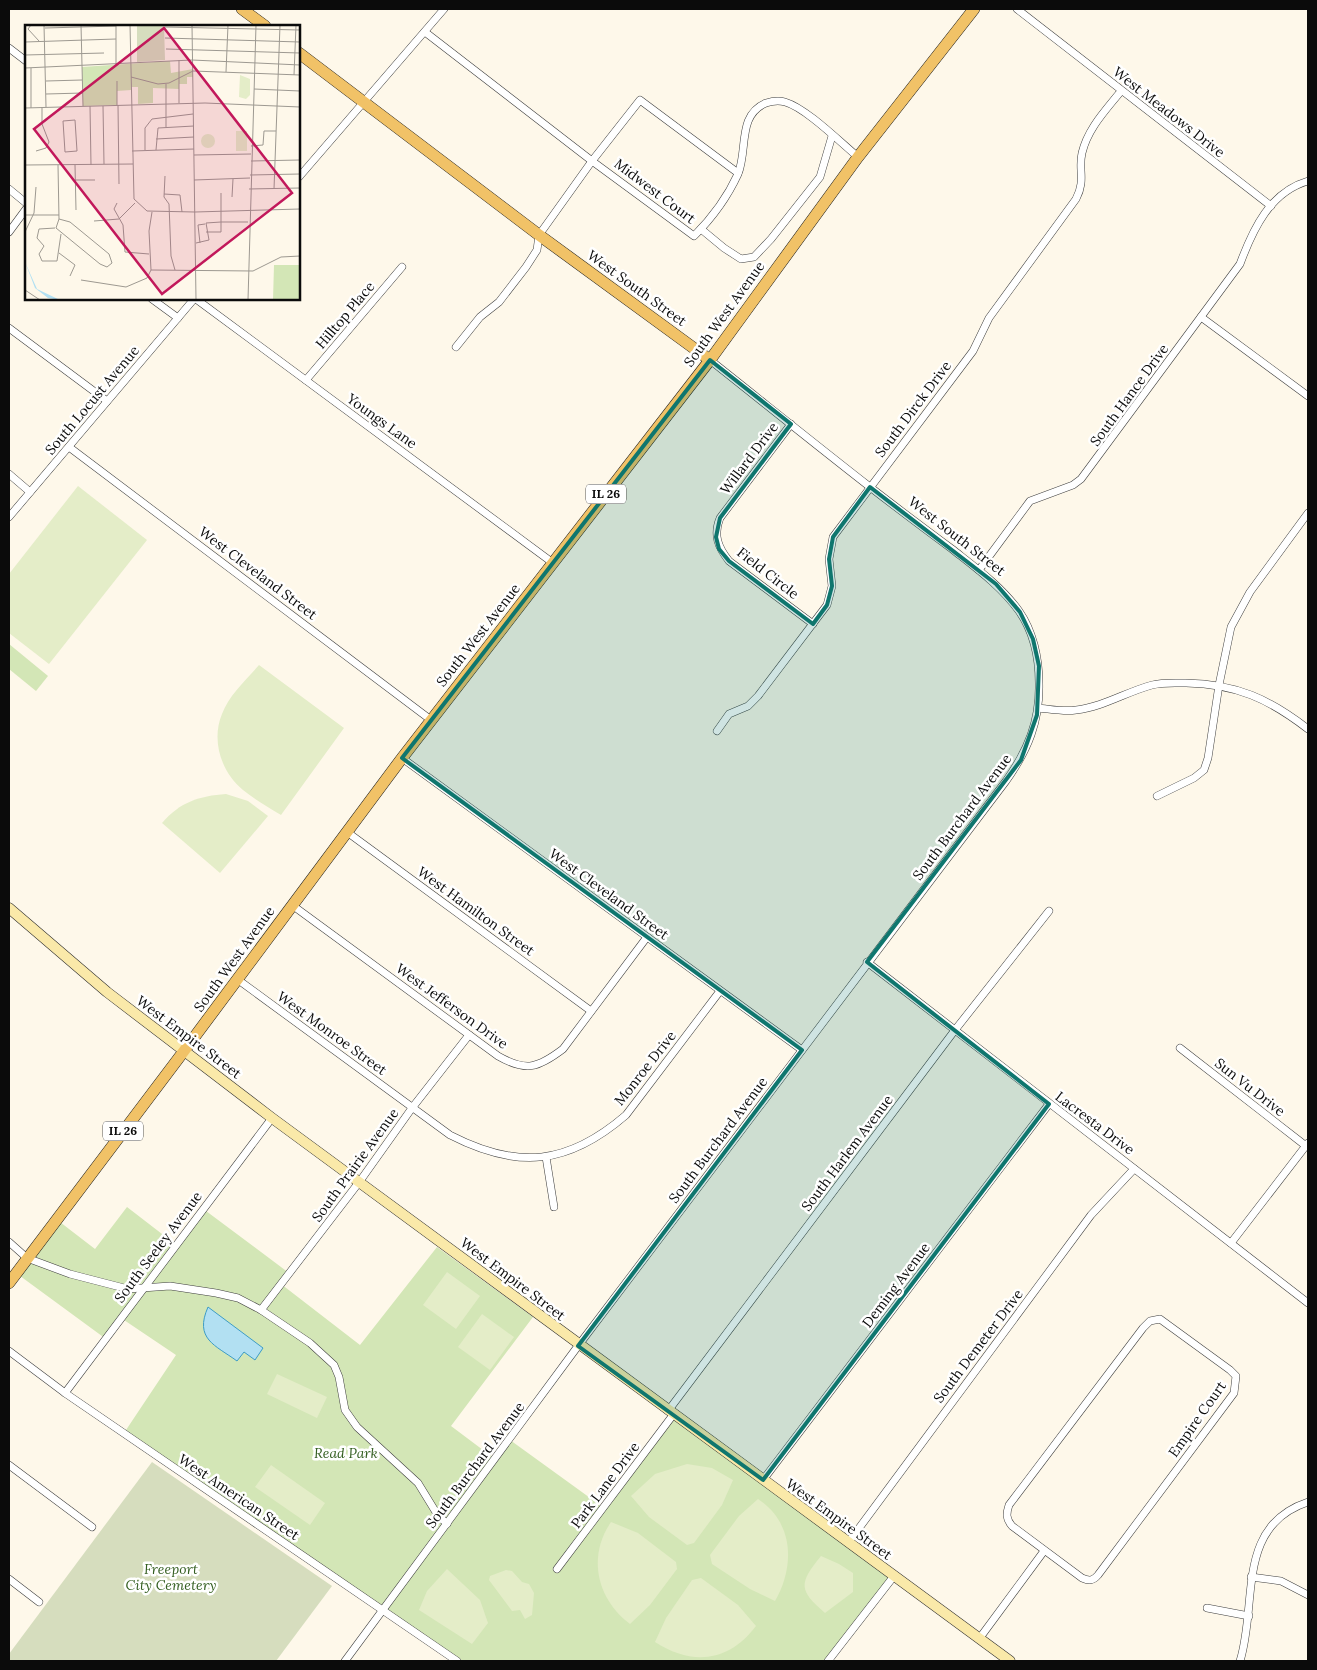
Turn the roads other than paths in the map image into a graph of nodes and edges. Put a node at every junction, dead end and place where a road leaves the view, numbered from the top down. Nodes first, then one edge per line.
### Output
1 (242, 9) edge
2 (444, 9) edge
3 (974, 9) edge
4 (1017, 9) edge
5 (263, 25) edge
6 (425, 32) junction
7 (9, 48) edge
8 (300, 54) edge
9 (25, 60) edge
10 (1121, 91) junction
11 (364, 103) junction
12 (832, 136) junction
13 (858, 157) junction
14 (592, 160) junction
15 (738, 173) junction
16 (300, 176) edge
17 (1308, 181) edge
18 (9, 189) edge
19 (25, 202) edge
20 (1271, 206) junction
21 (25, 210) edge
22 (701, 229) junction
23 (9, 232) edge
24 (539, 235) junction
25 (402, 267) dead end
26 (153, 300) edge
27 (194, 300) edge
28 (196, 300) edge
29 (1201, 317) junction
30 (178, 318) junction
31 (9, 328) edge
32 (456, 347) dead end
33 (710, 360) junction
34 (306, 380) junction
35 (1308, 396) edge
36 (107, 401) junction
37 (791, 424) junction
38 (69, 446) junction
39 (9, 474) edge
40 (870, 487) junction
41 (30, 492) junction
42 (727, 508) joint
43 (1308, 513) edge
44 (9, 517) edge
45 (554, 563) junction
46 (979, 570) junction
47 (1020, 612) joint
48 (813, 624) junction
49 (1219, 685) junction
50 (1038, 708) junction
51 (431, 720) junction
52 (1308, 729) edge
53 (717, 731) dead end
54 (402, 758) junction
55 (1157, 796) dead end
56 (347, 832) junction
57 (292, 905) junction
58 (9, 908) edge
59 (1049, 911) dead end
60 (647, 937) junction
61 (867, 962) junction
62 (237, 979) junction
63 (720, 991) junction
64 (591, 1011) junction
65 (955, 1030) junction
66 (468, 1035) junction
67 (1180, 1048) dead end
68 (802, 1050) junction
69 (184, 1051) junction
70 (1049, 1104) junction
71 (412, 1108) junction
72 (272, 1118) junction
73 (1307, 1145) edge
74 (546, 1157) junction
75 (1134, 1169) junction
76 (360, 1182) junction
77 (554, 1207) dead end
78 (9, 1242) edge
79 (1231, 1243) junction
80 (27, 1258) junction
81 (9, 1282) edge
82 (142, 1288) junction
83 (1308, 1303) edge
84 (261, 1310) junction
85 (578, 1346) junction
86 (9, 1351) edge
87 (65, 1393) junction
88 (670, 1413) junction
89 (9, 1465) edge
90 (763, 1480) junction
91 (1308, 1502) edge
92 (447, 1524) junction
93 (92, 1527) dead end
94 (848, 1543) junction
95 (1044, 1551) junction
96 (557, 1569) dead end
97 (894, 1576) junction
98 (1251, 1577) junction
99 (9, 1579) edge
100 (1308, 1595) edge
101 (39, 1602) dead end
102 (1207, 1608) dead end
103 (383, 1610) junction
104 (1249, 1616) junction
105 (979, 1639) junction
106 (345, 1661) edge
107 (457, 1661) edge
108 (828, 1661) edge
109 (1010, 1661) edge
110 (1240, 1661) edge

1 - 5 main road
2 - 6 street
3 - 13 main road, South West Avenue / IL 26
4 - 10 street, West Meadows Drive
6 - 11 street
6 - 14 street
7 - 9 street
8 - 11 main road, West South Street
10 - 20 street, West Meadows Drive
10 - 40 street, South Dirck Drive
11 - 16 street
11 - 24 main road, West South Street
12 - 13 street, Midwest Court
12 - 15 street, Midwest Court
12 - 22 street, Midwest Court
13 - 33 main road, South West Avenue / IL 26
14 - 15 street, Midwest Court
14 - 22 street, Midwest Court
14 - 24 street, Midwest Court
15 - 22 street, Midwest Court
17 - 20 street
18 - 19 street
20 - 29 street, South Hance Drive
21 - 23 street
24 - 32 street, Midwest Court
24 - 33 main road, West South Street
25 - 34 street, Hilltop Place
26 - 30 street
27 - 30 street, South Locust Avenue
28 - 34 street, Youngs Lane
29 - 35 street
29 - 46 street, South Hance Drive
30 - 36 street, South Locust Avenue
31 - 36 street
33 - 37 street, West South Street
33 - 45 main road, South West Avenue / IL 26
34 - 45 street, Youngs Lane
36 - 38 street, South Locust Avenue
37 - 40 street, West South Street
37 - 42 street, Willard Drive
38 - 41 street, South Locust Avenue
38 - 51 street, West Cleveland Street
39 - 41 street
40 - 46 street, West South Street
40 - 48 street, South Dirck Drive
41 - 44 street, South Locust Avenue
42 - 48 street, Field Circle
43 - 49 street
45 - 51 main road, South West Avenue / IL 26
46 - 47 street, West South Street
47 - 50 street, South Burchard Avenue
48 - 53 street, South Dirck Drive
49 - 50 street
49 - 52 street
49 - 55 street
50 - 61 street, South Burchard Avenue
51 - 54 main road, South West Avenue / IL 26
54 - 56 main road, South West Avenue / IL 26
54 - 60 street, West Cleveland Street
56 - 57 main road, South West Avenue / IL 26
56 - 64 street, West Hamilton Street
57 - 62 main road, South West Avenue / IL 26
57 - 66 street, West Jefferson Drive
58 - 69 main road, West Empire Street
59 - 65 street, South Harlem Avenue
60 - 63 street, West Cleveland Street
60 - 64 street, West Jefferson Drive
61 - 65 street, Lacresta Drive
61 - 68 street, South Burchard Avenue
62 - 69 main road, South West Avenue / IL 26
62 - 71 street, West Monroe Street
63 - 68 street, West Cleveland Street
63 - 74 street, Monroe Drive
64 - 66 street, West Jefferson Drive
65 - 70 street, Lacresta Drive
65 - 88 street, South Harlem Avenue
66 - 71 street, South Prairie Avenue
67 - 73 street, Sun Vu Drive
68 - 85 street, South Burchard Avenue
69 - 72 main road, West Empire Street
69 - 80 main road, South West Avenue / IL 26
70 - 75 street, Lacresta Drive
70 - 90 street, Deming Avenue
71 - 74 street, Monroe Drive
71 - 76 street, South Prairie Avenue
72 - 76 main road, West Empire Street
72 - 82 street, South Seeley Avenue
73 - 79 street
74 - 77 street
75 - 79 street, Lacresta Drive
75 - 94 street, South Demeter Drive
76 - 84 street, South Prairie Avenue
76 - 85 main road, West Empire Street
78 - 80 street
79 - 83 street, Lacresta Drive
80 - 81 main road, South West Avenue / IL 26
80 - 82 street
82 - 84 street
82 - 87 street, South Seeley Avenue
84 - 92 street
85 - 88 main road, West Empire Street
85 - 92 street, South Burchard Avenue
86 - 87 street, West American Street
87 - 103 street, West American Street
88 - 90 main road, West Empire Street
88 - 96 street, Park Lane Drive
89 - 93 street
90 - 94 main road, West Empire Street
91 - 98 street
92 - 103 street, South Burchard Avenue
94 - 97 main road, West Empire Street
95 - 95 street, Empire Court
95 - 105 street
97 - 105 main road, West Empire Street
97 - 108 street
98 - 100 street
98 - 104 street
99 - 101 street
102 - 104 street
103 - 106 street, South Burchard Avenue
103 - 107 street, West American Street
104 - 110 street
105 - 109 main road, West Empire Street

